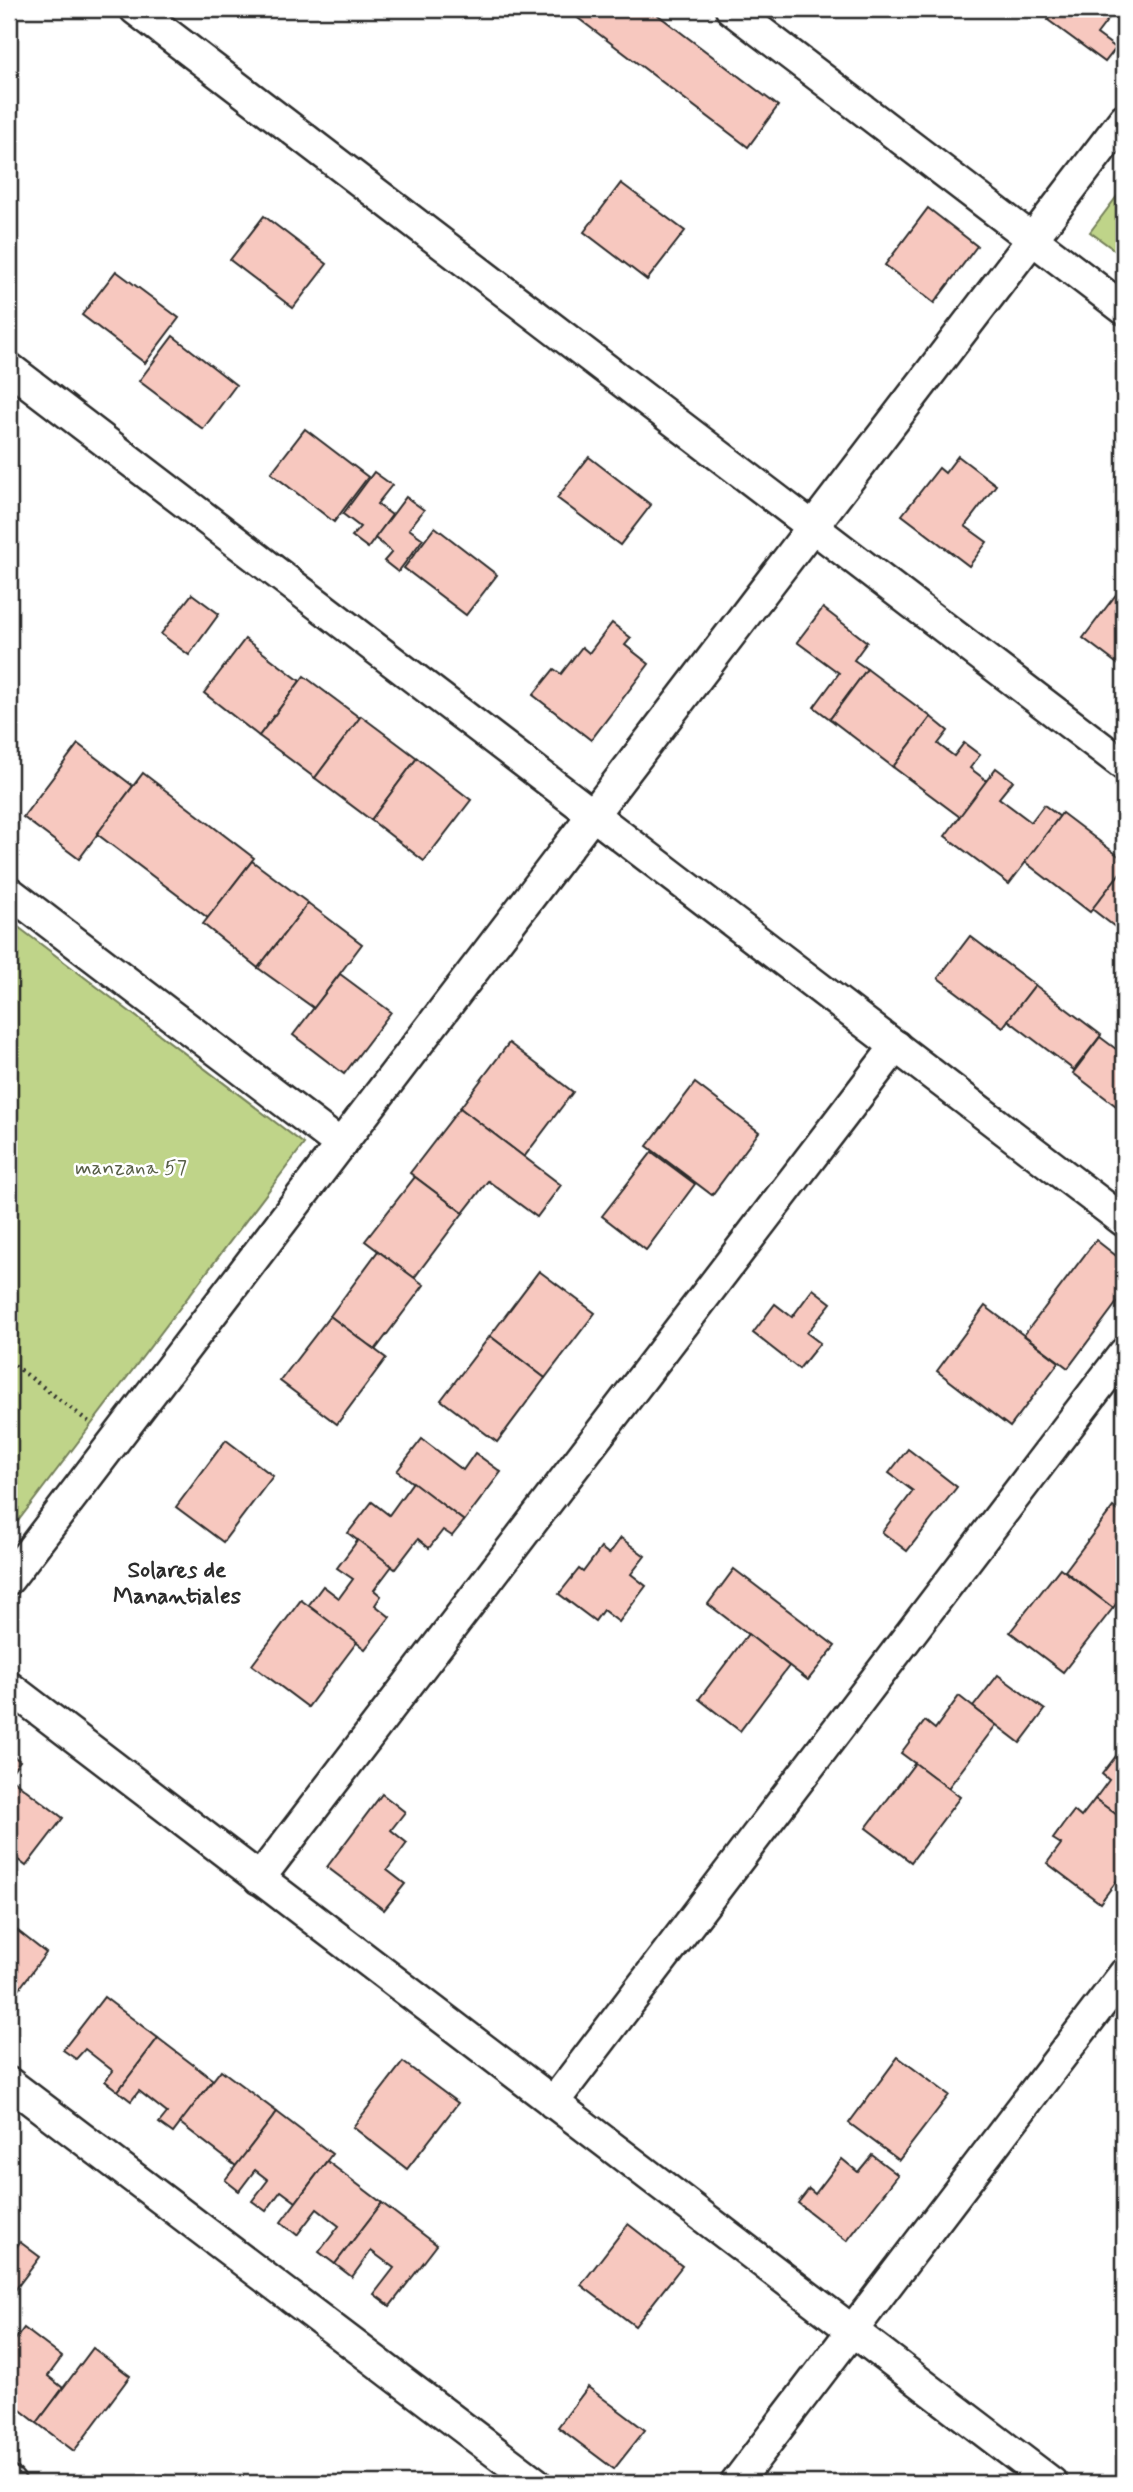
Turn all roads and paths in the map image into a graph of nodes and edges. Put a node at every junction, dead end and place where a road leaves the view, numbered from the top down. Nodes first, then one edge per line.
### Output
1 (135, 9) edge
2 (731, 9) edge
3 (1124, 119) edge
4 (1032, 239) junction
5 (1124, 309) edge
6 (9, 368) edge
7 (813, 527) junction
8 (1124, 765) edge
9 (593, 815) junction
10 (9, 892) edge
11 (896, 1046) junction
12 (341, 1145) junction
13 (1124, 1221) edge
14 (1124, 1353) edge
15 (9, 1361) edge
16 (114, 1441) junction
17 (9, 1579) edge
18 (9, 1688) edge
19 (259, 1879) junction
20 (1124, 1974) edge
21 (13, 2095) edge
22 (553, 2103) junction
23 (852, 2332) junction
24 (536, 2483) edge
25 (736, 2483) edge
26 (1052, 2483) edge

1 - 7 street
2 - 4 street
3 - 4 street
4 - 5 street
4 - 7 street
6 - 9 street
7 - 8 street
7 - 9 street
9 - 11 street
9 - 12 street
10 - 12 street
11 - 13 street
11 - 19 street
12 - 16 street
14 - 22 street
15 - 16 path
16 - 17 street
18 - 19 street
19 - 22 street
20 - 23 street
21 - 24 street
22 - 23 street
23 - 25 street
23 - 26 street

